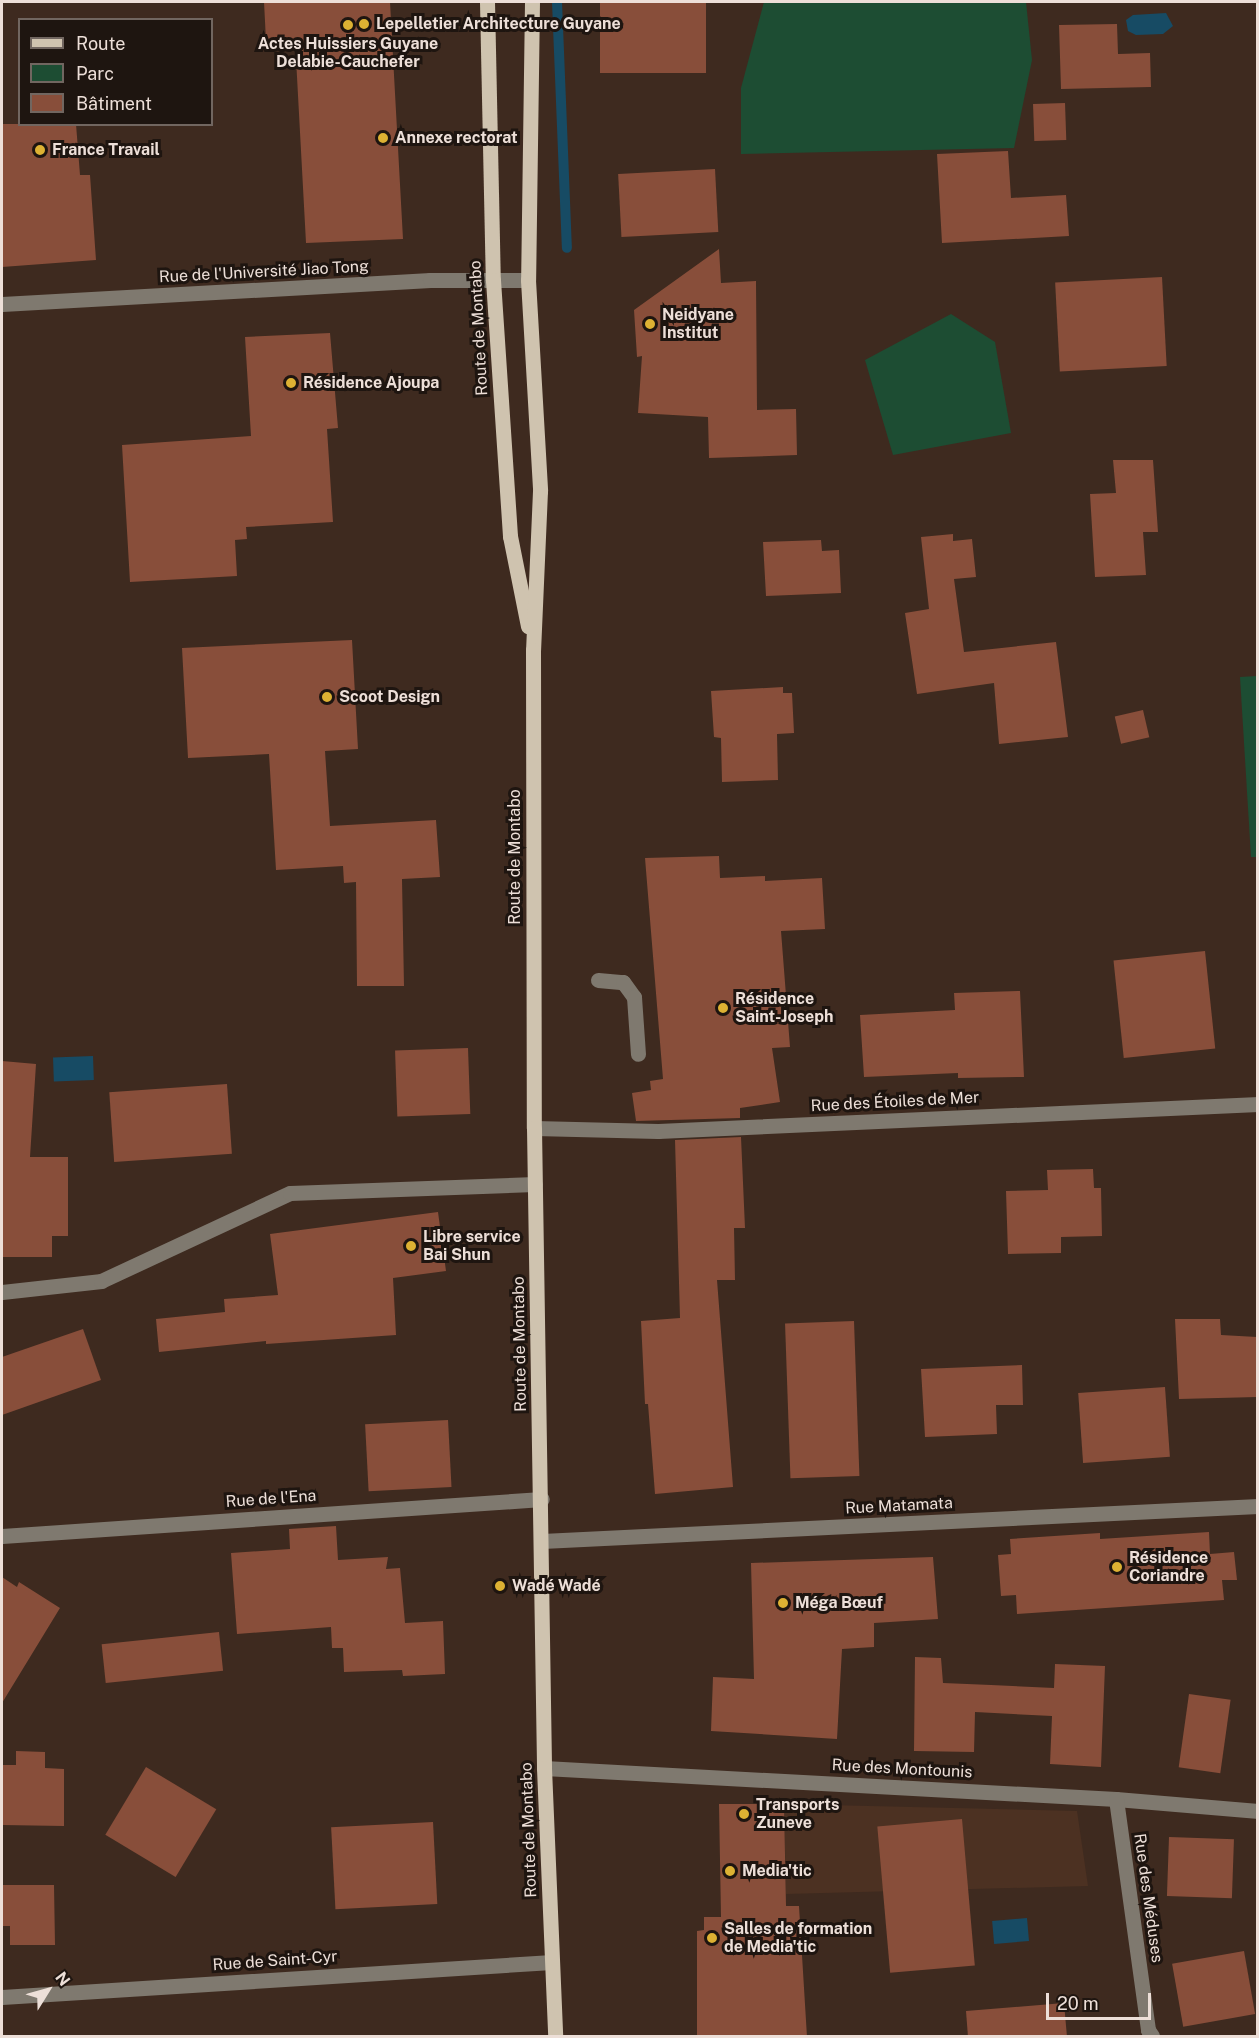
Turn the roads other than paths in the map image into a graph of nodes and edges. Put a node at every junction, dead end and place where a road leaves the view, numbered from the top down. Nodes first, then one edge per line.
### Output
1 (487, 2) edge
2 (532, 2) edge
3 (493, 280) junction
4 (528, 280) junction
5 (2, 304) edge
6 (533, 650) junction
7 (598, 980) dead end
8 (638, 1054) dead end
9 (1257, 1104) edge
10 (534, 1128) junction
11 (535, 1184) junction
12 (2, 1292) edge
13 (542, 1499) junction
14 (1257, 1506) edge
15 (2, 1536) edge
16 (542, 1541) junction
17 (544, 1768) junction
18 (1116, 1799) junction
19 (1257, 1811) edge
20 (552, 1962) junction
21 (2, 1997) edge
22 (555, 2037) edge
23 (1152, 2037) edge

1 - 3 main road, Route de Montabo
2 - 4 main road, Route de Montabo
3 - 4 street, Rue de l'Université Jiao Tong
3 - 5 street, Rue de l'Université Jiao Tong
3 - 6 main road, Route de Montabo
4 - 6 main road, Route de Montabo
6 - 10 main road, Route de Montabo
7 - 8 street
9 - 10 street, Rue des Étoiles de Mer
10 - 11 main road, Route de Montabo
11 - 12 street
11 - 13 main road, Route de Montabo
13 - 15 street, Rue de l'Ena
13 - 16 main road, Route de Montabo
14 - 16 street, Rue Matamata
16 - 17 main road, Route de Montabo
17 - 18 street, Rue des Montounis
17 - 20 main road, Route de Montabo
18 - 19 street, Rue des Montounis
18 - 23 street, Rue des Méduses
20 - 21 street, Rue de Saint-Cyr
20 - 22 main road, Route de Montabo

